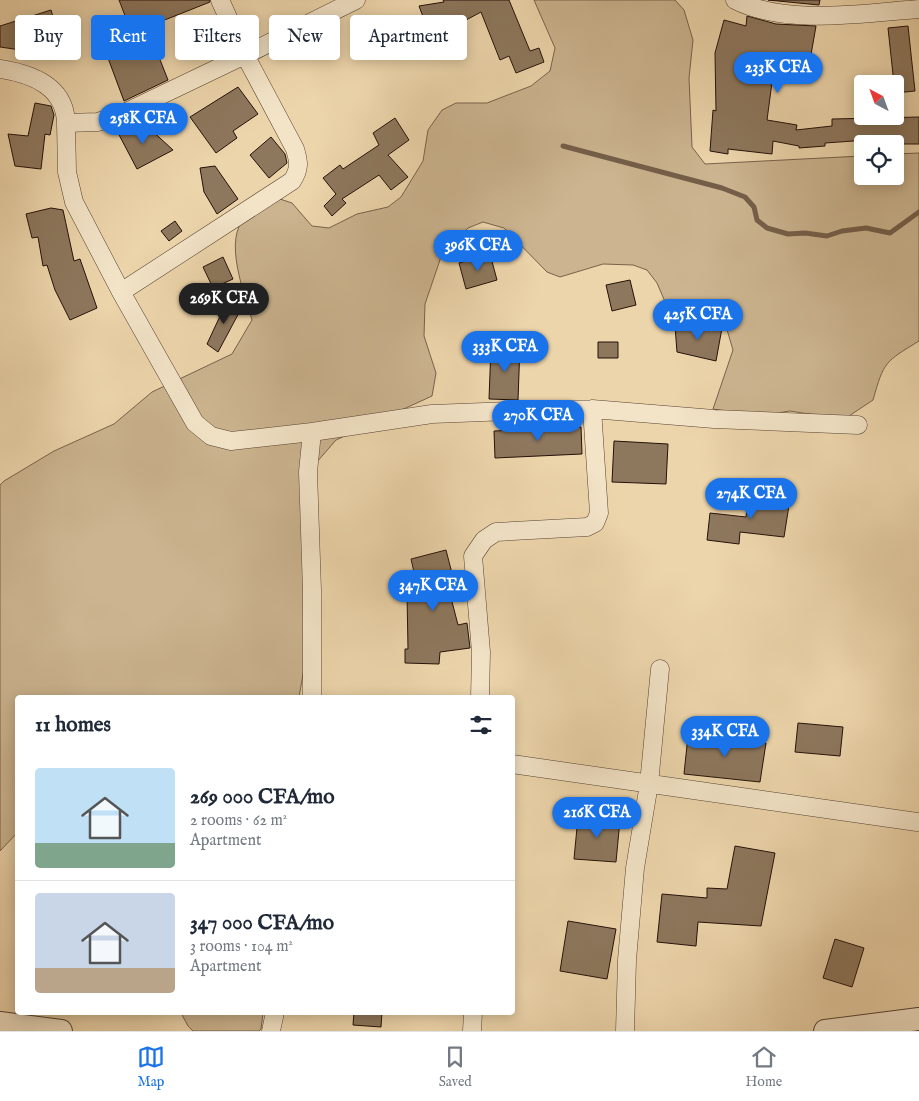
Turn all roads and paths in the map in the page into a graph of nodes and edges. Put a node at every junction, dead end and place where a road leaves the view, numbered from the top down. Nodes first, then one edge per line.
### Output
1 (220, 0) edge
2 (356, 0) edge
3 (735, 0) edge
4 (919, 9) edge
5 (227, 15) edge
6 (259, 48) edge
7 (235, 60) edge
8 (248, 60) edge
9 (0, 69) edge
10 (66, 123) junction
11 (121, 292) junction
12 (592, 409) junction
13 (858, 425) dead end
14 (312, 432) junction
15 (660, 669) dead end
16 (312, 695) edge
17 (480, 695) edge
18 (515, 764) edge
19 (649, 784) junction
20 (917, 822) dead end
21 (274, 1015) edge
22 (473, 1015) edge
23 (919, 1018) edge
24 (0, 1023) edge
25 (61, 1031) edge
26 (271, 1031) edge
27 (472, 1031) edge
28 (624, 1031) edge
29 (825, 1031) edge

1 - 5 street
2 - 6 street
3 - 4 street
7 - 10 street
8 - 11 street
9 - 10 street
10 - 11 street
11 - 14 street
12 - 13 street
12 - 14 street
12 - 17 street
14 - 16 street
15 - 19 street
18 - 19 street
19 - 20 street
19 - 28 street
21 - 26 street
22 - 27 street
23 - 29 street
24 - 25 street

